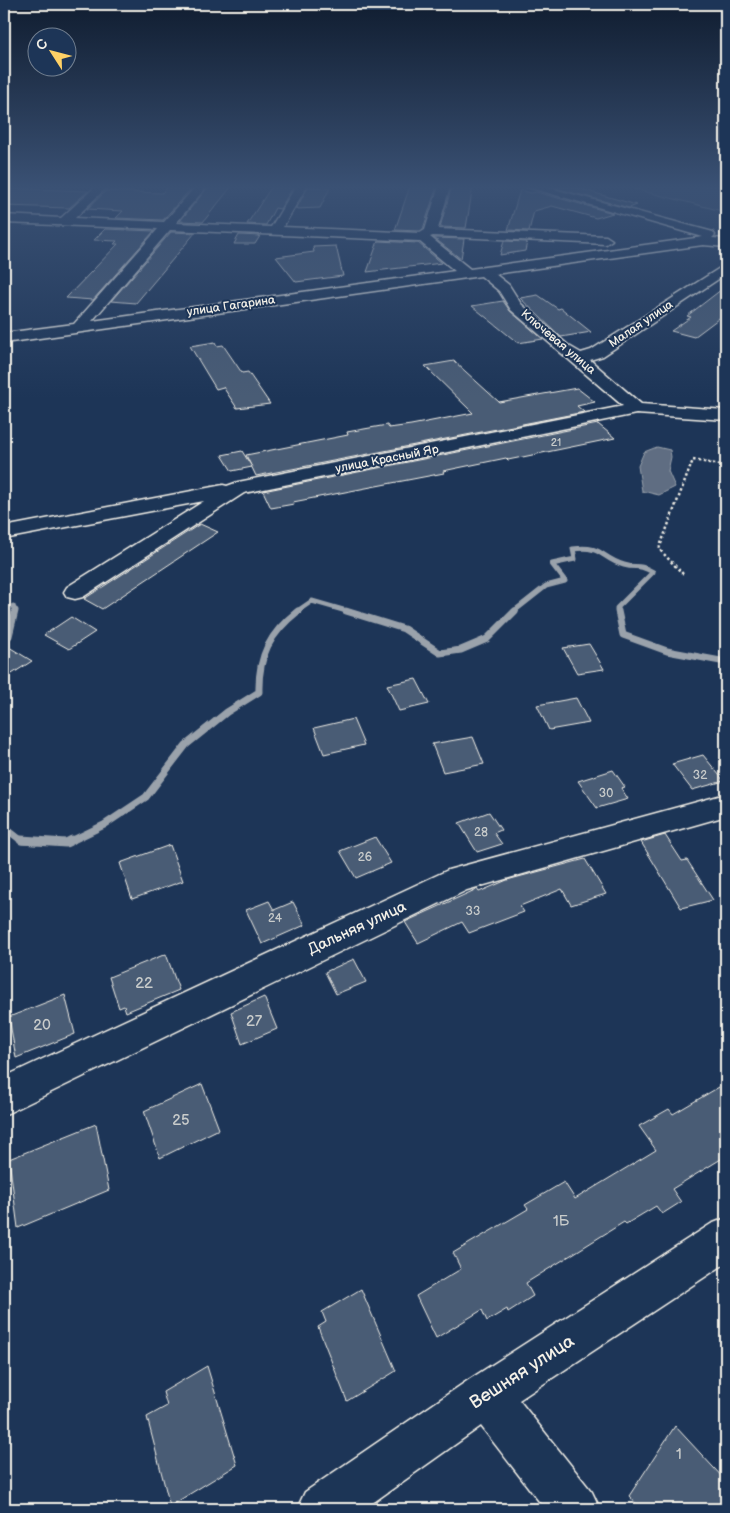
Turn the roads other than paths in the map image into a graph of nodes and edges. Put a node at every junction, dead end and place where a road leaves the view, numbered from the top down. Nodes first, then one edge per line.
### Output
1 (139, 257) edge
2 (450, 257) edge
3 (589, 257) edge
4 (726, 268) edge
5 (484, 272) junction
6 (468, 274) junction
7 (78, 328) junction
8 (7, 340) edge
9 (579, 359) junction
10 (636, 409) junction
11 (726, 415) edge
12 (238, 488) junction
13 (4, 533) edge
14 (75, 592) dead end
15 (726, 805) edge
16 (4, 1096) edge
17 (726, 1239) edge
18 (486, 1395) junction
19 (322, 1509) edge
20 (575, 1509) edge

1 - 7 street
2 - 6 street
3 - 5 street, улица Гагарина
4 - 9 street, Малая улица
5 - 6 street, улица Гагарина
5 - 9 street, Ключевая улица
6 - 7 street, улица Гагарина
7 - 8 street, улица Гагарина
9 - 10 street, Ключевая улица
10 - 11 street, улица Красный Яр
10 - 12 street, улица Красный Яр
12 - 13 street
12 - 14 street, улица Красный Яр
15 - 16 street, Дальняя улица
17 - 18 street, Вешняя улица
18 - 19 street, Вешняя улица
18 - 20 street

